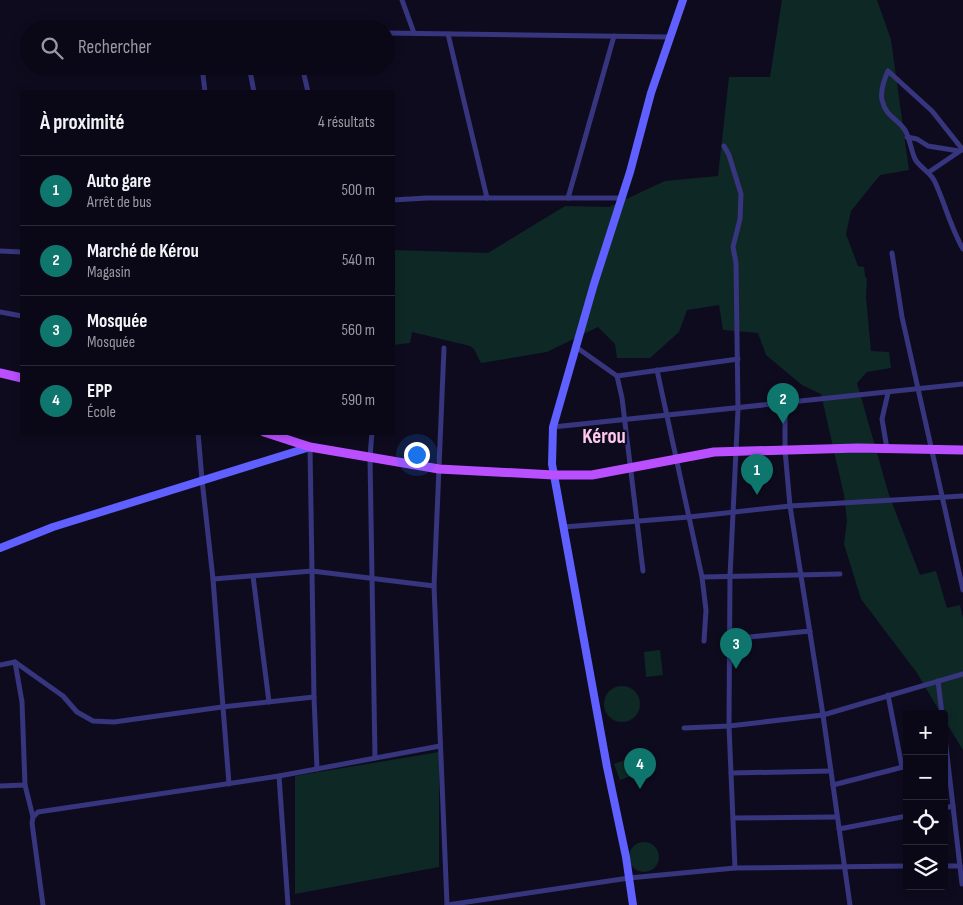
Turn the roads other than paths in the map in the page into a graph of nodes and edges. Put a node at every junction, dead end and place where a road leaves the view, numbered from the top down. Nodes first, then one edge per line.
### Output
1 (402, 0) edge
2 (683, 0) edge
3 (395, 33) edge
4 (414, 34) junction
5 (448, 34) junction
6 (614, 36) junction
7 (670, 36) junction
8 (203, 75) edge
9 (251, 75) edge
10 (304, 75) edge
11 (205, 90) edge
12 (254, 90) edge
13 (308, 90) edge
14 (907, 137) junction
15 (724, 146) dead end
16 (962, 150) edge
17 (929, 172) junction
18 (486, 198) junction
19 (568, 198) junction
20 (622, 198) junction
21 (395, 200) edge
22 (963, 248) edge
23 (0, 251) edge
24 (20, 252) edge
25 (892, 253) dead end
26 (0, 312) edge
27 (20, 316) edge
28 (576, 347) junction
29 (444, 348) dead end
30 (738, 359) junction
31 (658, 370) junction
32 (0, 374) edge
33 (617, 376) junction
34 (20, 378) edge
35 (963, 384) edge
36 (918, 389) junction
37 (888, 392) junction
38 (785, 404) junction
39 (738, 409) junction
40 (668, 416) junction
41 (625, 420) junction
42 (552, 427) junction
43 (198, 435) edge
44 (273, 435) edge
45 (372, 435) edge
46 (310, 447) junction
47 (887, 449) junction
48 (785, 450) junction
49 (932, 450) junction
50 (963, 450) edge
51 (736, 451) junction
52 (370, 458) junction
53 (677, 458) junction
54 (630, 466) junction
55 (439, 469) junction
56 (554, 475) junction
57 (202, 480) junction
58 (963, 496) edge
59 (942, 497) junction
60 (790, 506) junction
61 (733, 512) junction
62 (689, 518) junction
63 (637, 522) junction
64 (564, 527) junction
65 (0, 548) edge
66 (312, 571) junction
67 (643, 571) dead end
68 (801, 574) junction
69 (840, 574) dead end
70 (253, 576) junction
71 (730, 576) junction
72 (702, 577) junction
73 (372, 579) junction
74 (213, 580) junction
75 (434, 586) junction
76 (963, 590) edge
77 (810, 631) junction
78 (730, 639) junction
79 (704, 640) dead end
80 (15, 662) junction
81 (0, 666) edge
82 (963, 674) edge
83 (938, 681) junction
84 (888, 695) junction
85 (314, 697) junction
86 (269, 702) junction
87 (222, 707) junction
88 (942, 710) edge
89 (823, 715) junction
90 (729, 726) junction
91 (684, 728) dead end
92 (440, 746) junction
93 (375, 758) junction
94 (903, 759) edge
95 (903, 768) edge
96 (317, 769) junction
97 (948, 770) edge
98 (831, 771) junction
99 (731, 773) junction
100 (279, 776) junction
101 (229, 784) junction
102 (25, 785) junction
103 (833, 785) junction
104 (0, 786) edge
105 (953, 806) junction
106 (948, 807) edge
107 (33, 817) junction
108 (837, 817) junction
109 (903, 817) edge
110 (733, 818) junction
111 (839, 829) junction
112 (903, 866) edge
113 (948, 866) edge
114 (960, 866) junction
115 (845, 867) junction
116 (735, 868) junction
117 (629, 878) junction
118 (962, 884) edge
119 (43, 905) edge
120 (288, 905) edge
121 (447, 905) edge
122 (633, 905) edge
123 (850, 905) edge

1 - 4 street
2 - 7 street
3 - 4 street
4 - 5 street
5 - 6 street
5 - 18 street
6 - 7 street
6 - 19 street
7 - 20 street
8 - 11 street
9 - 12 street
10 - 13 street
14 - 16 street
14 - 16 street
14 - 17 street
15 - 30 street
16 - 17 street
17 - 22 street
18 - 19 street
18 - 21 street
19 - 20 street
20 - 28 street
23 - 24 street
25 - 36 street
26 - 27 street
28 - 33 street
28 - 42 street
29 - 55 street
30 - 31 street
30 - 39 street
31 - 33 street
31 - 40 street
32 - 34 main road
33 - 41 street
35 - 36 street
36 - 37 street
36 - 49 street
37 - 38 street
37 - 47 street
38 - 39 street
38 - 48 street
39 - 40 street
39 - 51 street
40 - 41 street
40 - 53 street
41 - 42 street
41 - 54 street
42 - 56 street
43 - 57 street
44 - 46 main road
45 - 52 street
46 - 52 main road
46 - 57 street
46 - 66 street
47 - 48 main road
47 - 49 main road
48 - 51 main road
48 - 60 street
49 - 50 main road
49 - 59 street
51 - 53 main road
51 - 61 street
52 - 55 main road
52 - 73 street
53 - 54 main road
53 - 62 street
54 - 56 main road
54 - 63 street
55 - 56 main road
55 - 75 street
56 - 64 street
57 - 65 street
57 - 74 street
58 - 59 street
59 - 60 street
59 - 76 street
60 - 61 street
60 - 68 street
61 - 62 street
61 - 71 street
62 - 63 street
62 - 72 street
63 - 64 street
63 - 67 street
64 - 117 street
66 - 70 street
66 - 73 street
66 - 85 street
68 - 69 street
68 - 71 street
68 - 77 street
70 - 74 street
70 - 86 street
71 - 72 street
71 - 78 street
72 - 79 street
73 - 75 street
73 - 93 street
74 - 87 street
75 - 92 street
77 - 78 street
77 - 89 street
78 - 90 street
80 - 81 street
80 - 87 street
80 - 102 street
82 - 83 street
83 - 84 street
83 - 88 street
84 - 89 street
84 - 94 street
85 - 86 street
85 - 96 street
86 - 87 street
87 - 101 street
89 - 90 street
89 - 98 street
90 - 91 street
90 - 99 street
92 - 93 street
92 - 121 street
93 - 96 street
95 - 103 street
96 - 100 street
97 - 105 street
98 - 99 street
98 - 103 street
99 - 110 street
100 - 101 street
100 - 120 street
101 - 107 street
102 - 104 street
102 - 107 street
103 - 108 street
105 - 106 street
105 - 114 street
107 - 119 street
108 - 110 street
108 - 111 street
109 - 111 street
110 - 116 street
111 - 115 street
112 - 115 street
113 - 114 street
114 - 118 street
115 - 116 street
115 - 123 street
116 - 117 street
117 - 121 street
117 - 122 street

